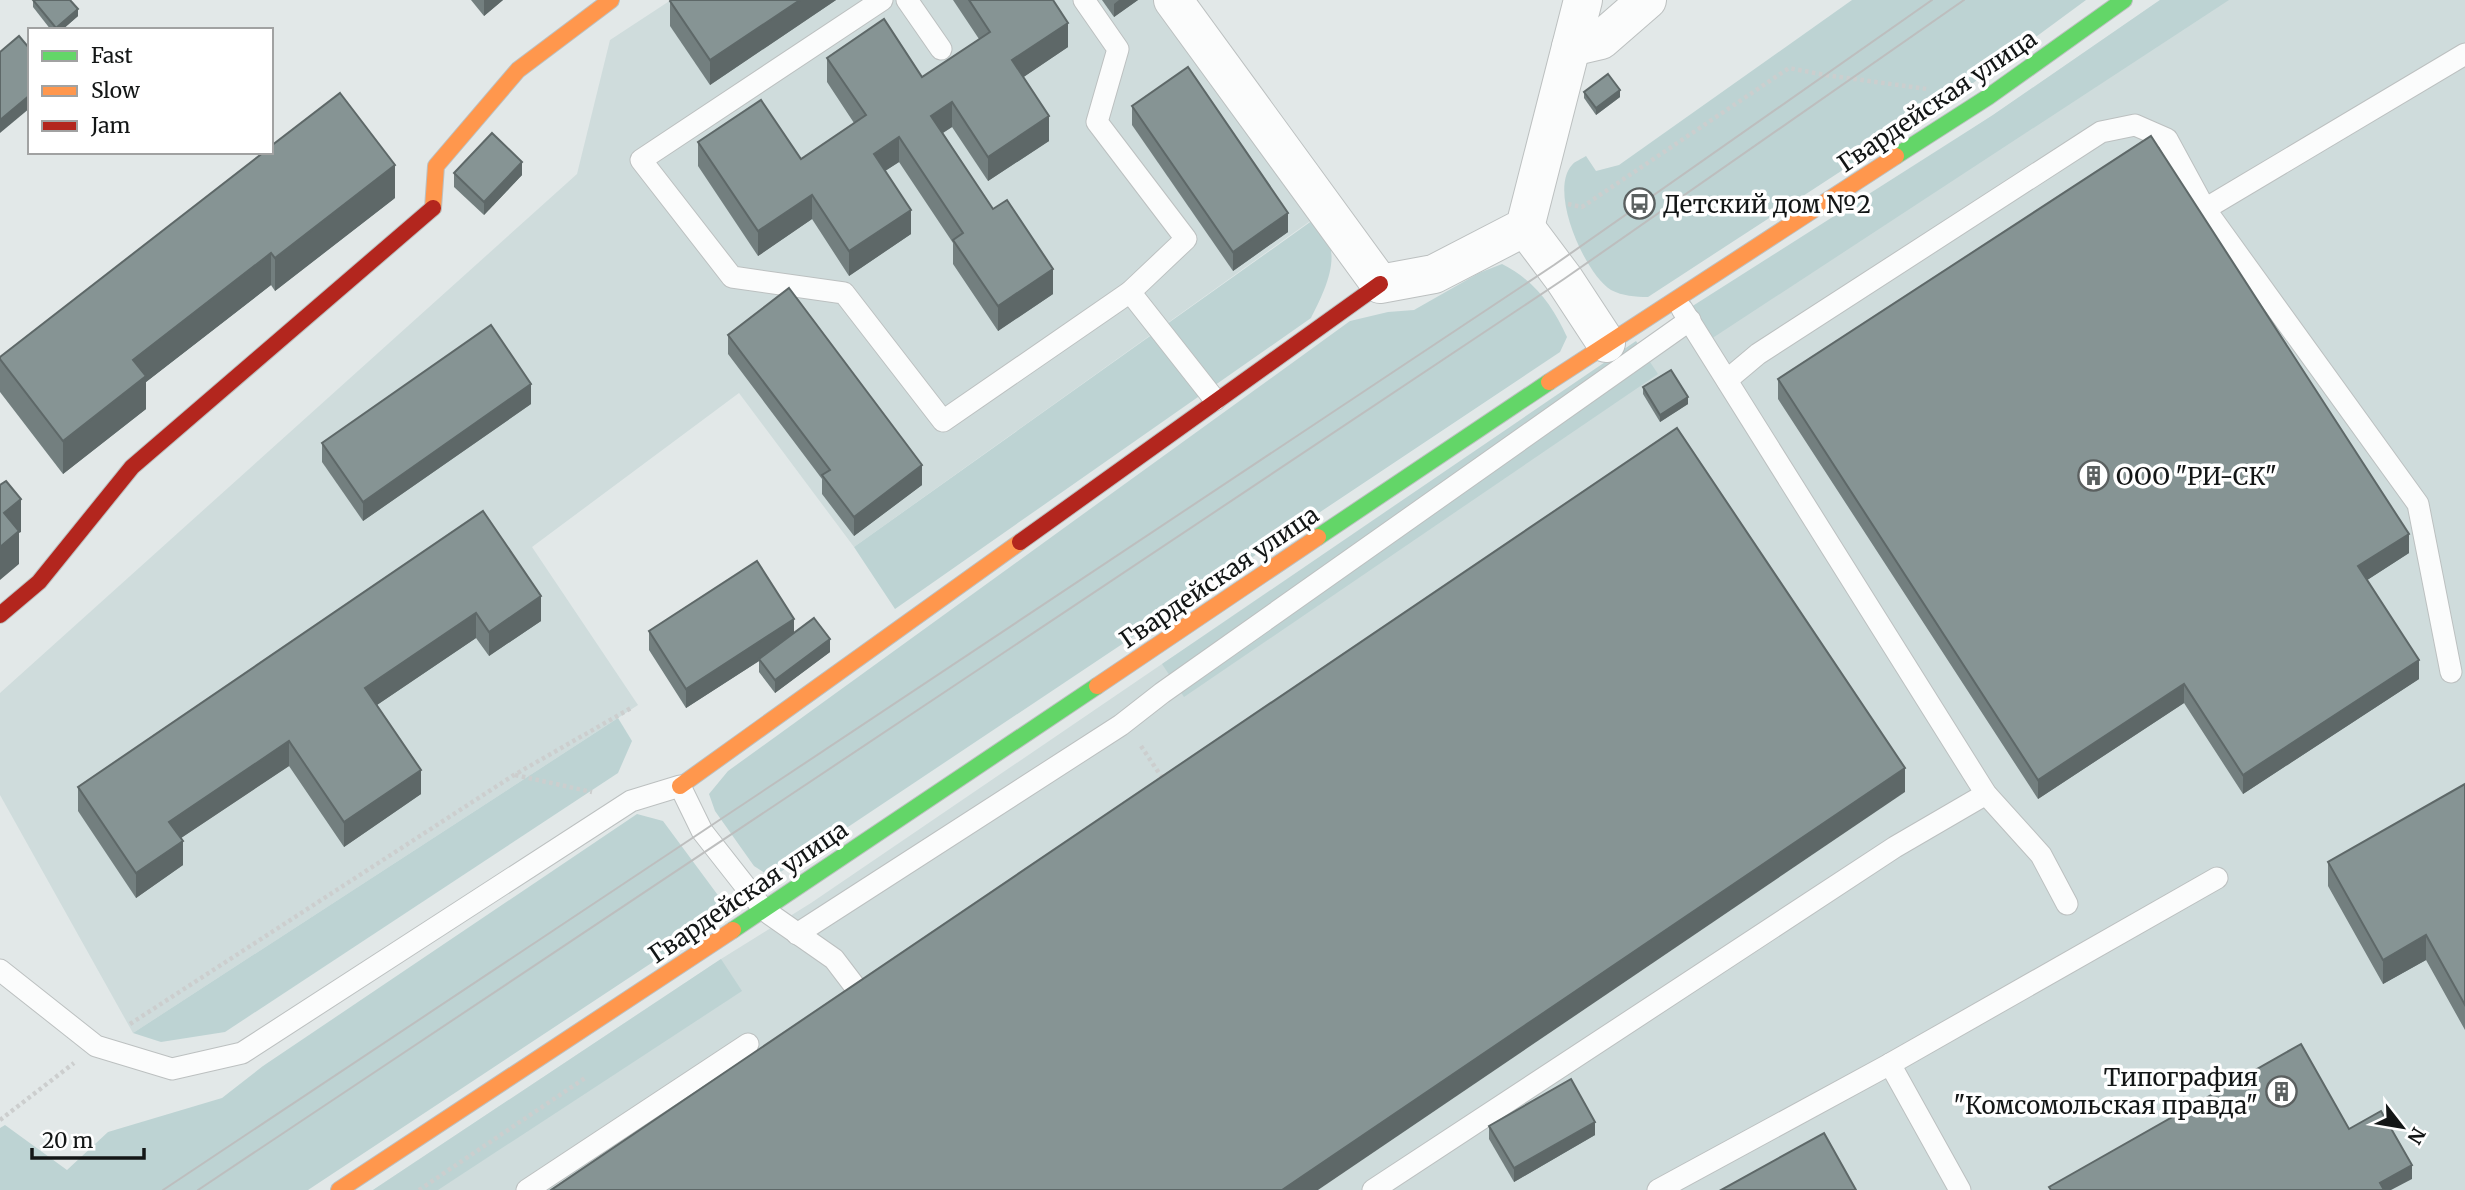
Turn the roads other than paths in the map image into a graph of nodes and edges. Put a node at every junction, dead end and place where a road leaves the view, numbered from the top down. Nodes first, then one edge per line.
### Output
1 (611, 0) edge
2 (882, 0) edge
3 (907, 0) edge
4 (1084, 0) edge
5 (1173, 0) edge
6 (1583, 0) edge
7 (1647, 0) edge
8 (2124, 0) edge
9 (1571, 47) junction
10 (941, 49) dead end
11 (2465, 54) edge
12 (2205, 209) junction
13 (1529, 212) junction
14 (1380, 284) junction
15 (1130, 292) junction
16 (1675, 299) junction
17 (1690, 320) junction
18 (1606, 343) junction
19 (1727, 380) junction
20 (1215, 400) junction
21 (0, 615) edge
22 (2451, 672) dead end
23 (680, 786) junction
24 (1986, 794) junction
25 (2217, 878) dead end
26 (2067, 904) dead end
27 (764, 910) junction
28 (797, 934) junction
29 (0, 970) edge
30 (866, 1001) edge
31 (748, 1044) dead end
32 (1891, 1064) junction
33 (339, 1190) edge
34 (527, 1190) edge
35 (1373, 1190) edge
36 (1658, 1190) edge
37 (1960, 1190) edge

1 - 21 street
2 - 15 lane
3 - 10 lane
4 - 15 lane
5 - 14 street
6 - 9 street
7 - 9 street
8 - 16 street, Гвардейская улица
9 - 13 street
11 - 12 lane
12 - 19 lane
12 - 22 lane
13 - 14 street
13 - 18 street
14 - 20 street
15 - 20 lane
16 - 17 lane
16 - 18 street, Гвардейская улица
17 - 19 lane
17 - 28 lane
18 - 27 street, Гвардейская улица
19 - 24 lane
20 - 23 street
23 - 27 lane
23 - 29 lane
24 - 26 lane
24 - 35 lane
25 - 32 lane
27 - 28 lane
27 - 33 street, Гвардейская улица
28 - 30 lane
31 - 34 lane
32 - 36 lane
32 - 37 lane

